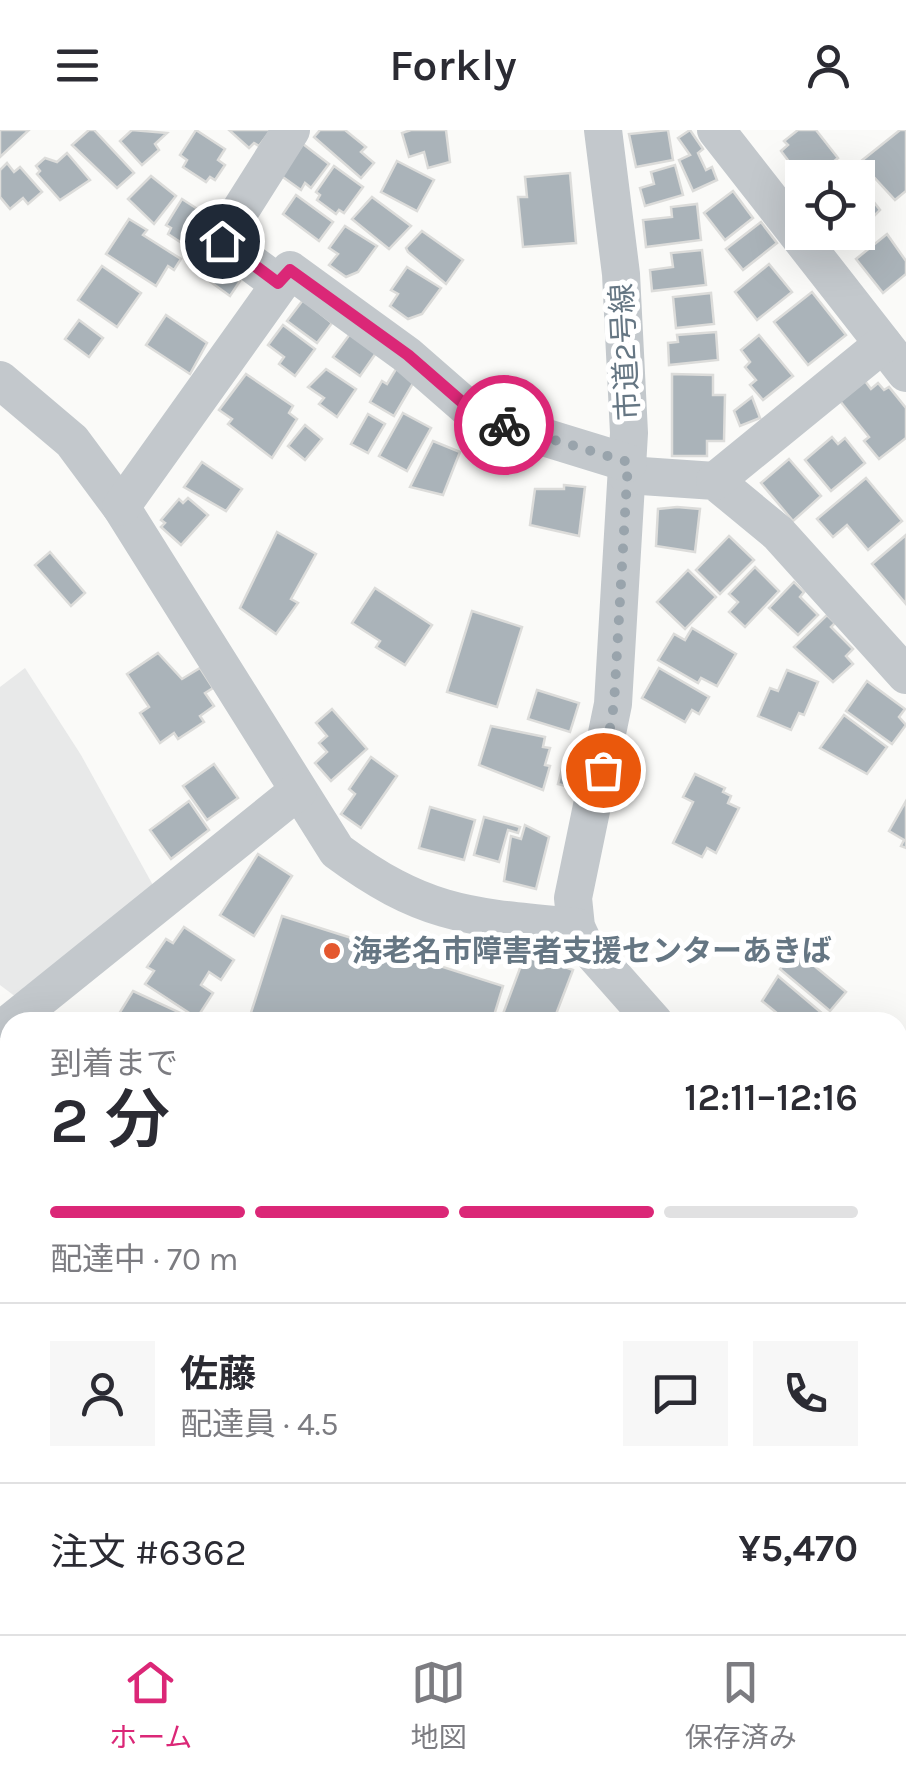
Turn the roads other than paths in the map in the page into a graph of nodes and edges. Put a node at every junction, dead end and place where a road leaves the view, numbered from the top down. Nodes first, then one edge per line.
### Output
1 (291, 130) edge
2 (603, 130) edge
3 (716, 130) edge
4 (278, 283) junction
5 (894, 359) edge
6 (0, 380) edge
7 (628, 469) junction
8 (715, 481) junction
9 (120, 507) junction
10 (906, 675) edge
11 (298, 791) junction
12 (576, 928) junction
13 (24, 1012) edge
14 (645, 1012) edge

1 - 4 street
2 - 7 street, 市道2号線
3 - 5 street
4 - 7 street
4 - 9 street
5 - 8 street
6 - 9 street
7 - 8 street
7 - 12 street, 市道2号線
8 - 10 street
9 - 11 street
11 - 12 street
11 - 13 street
12 - 14 street

